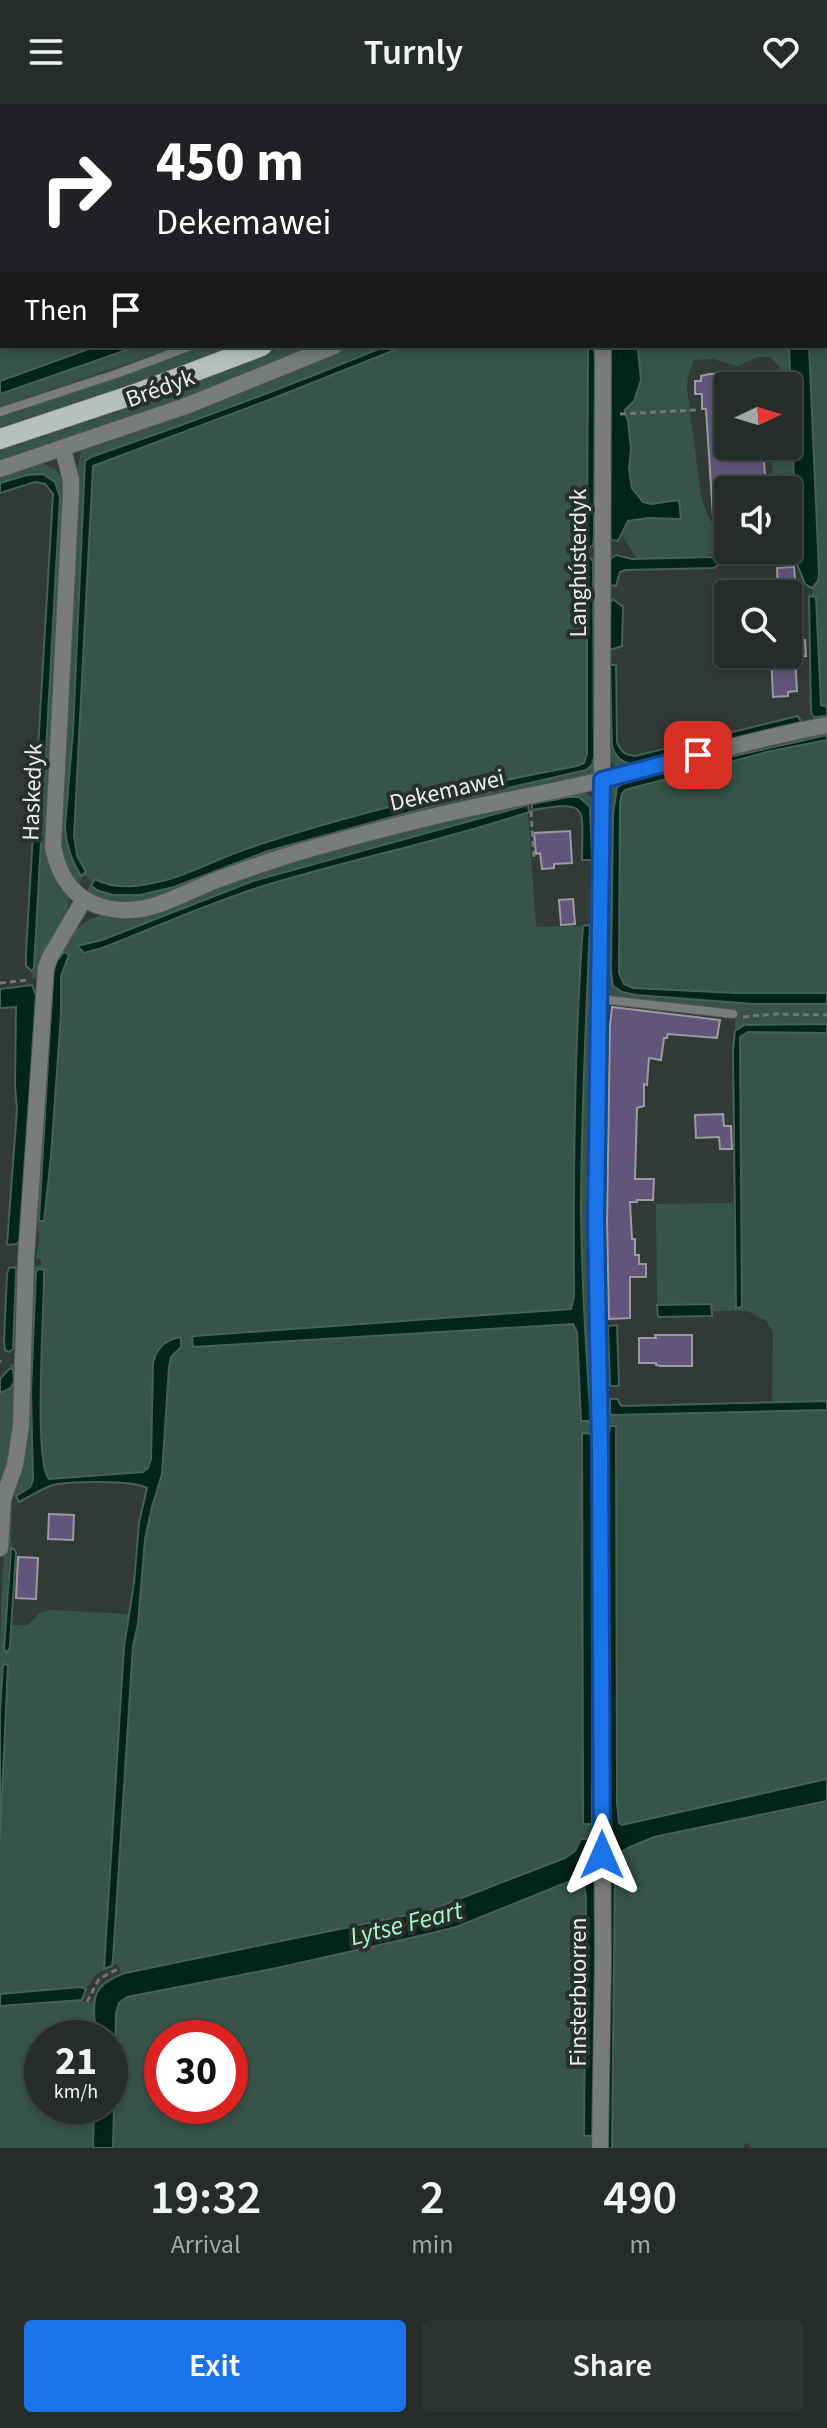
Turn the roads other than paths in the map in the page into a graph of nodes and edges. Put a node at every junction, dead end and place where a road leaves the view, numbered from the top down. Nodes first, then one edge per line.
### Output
1 (186, 348) edge
2 (257, 348) edge
3 (329, 348) edge
4 (603, 348) edge
5 (0, 412) edge
6 (0, 439) edge
7 (63, 449) junction
8 (0, 469) edge
9 (827, 725) edge
10 (602, 780) junction
11 (83, 901) junction
12 (600, 999) junction
13 (733, 1014) road end
14 (0, 1548) edge
15 (600, 2148) edge

1 - 5 lane, Brédyk
2 - 6 main road, Brédyk
3 - 7 street, Brédyk
4 - 10 street, Langhústerdyk
7 - 8 street, Brédyk
7 - 11 street, Haskedyk
9 - 10 street, Dekemawei
10 - 11 street, Dekemawei
10 - 12 street, Finsterbuorren
11 - 14 street
12 - 13 lane
12 - 15 street, Finsterbuorren

